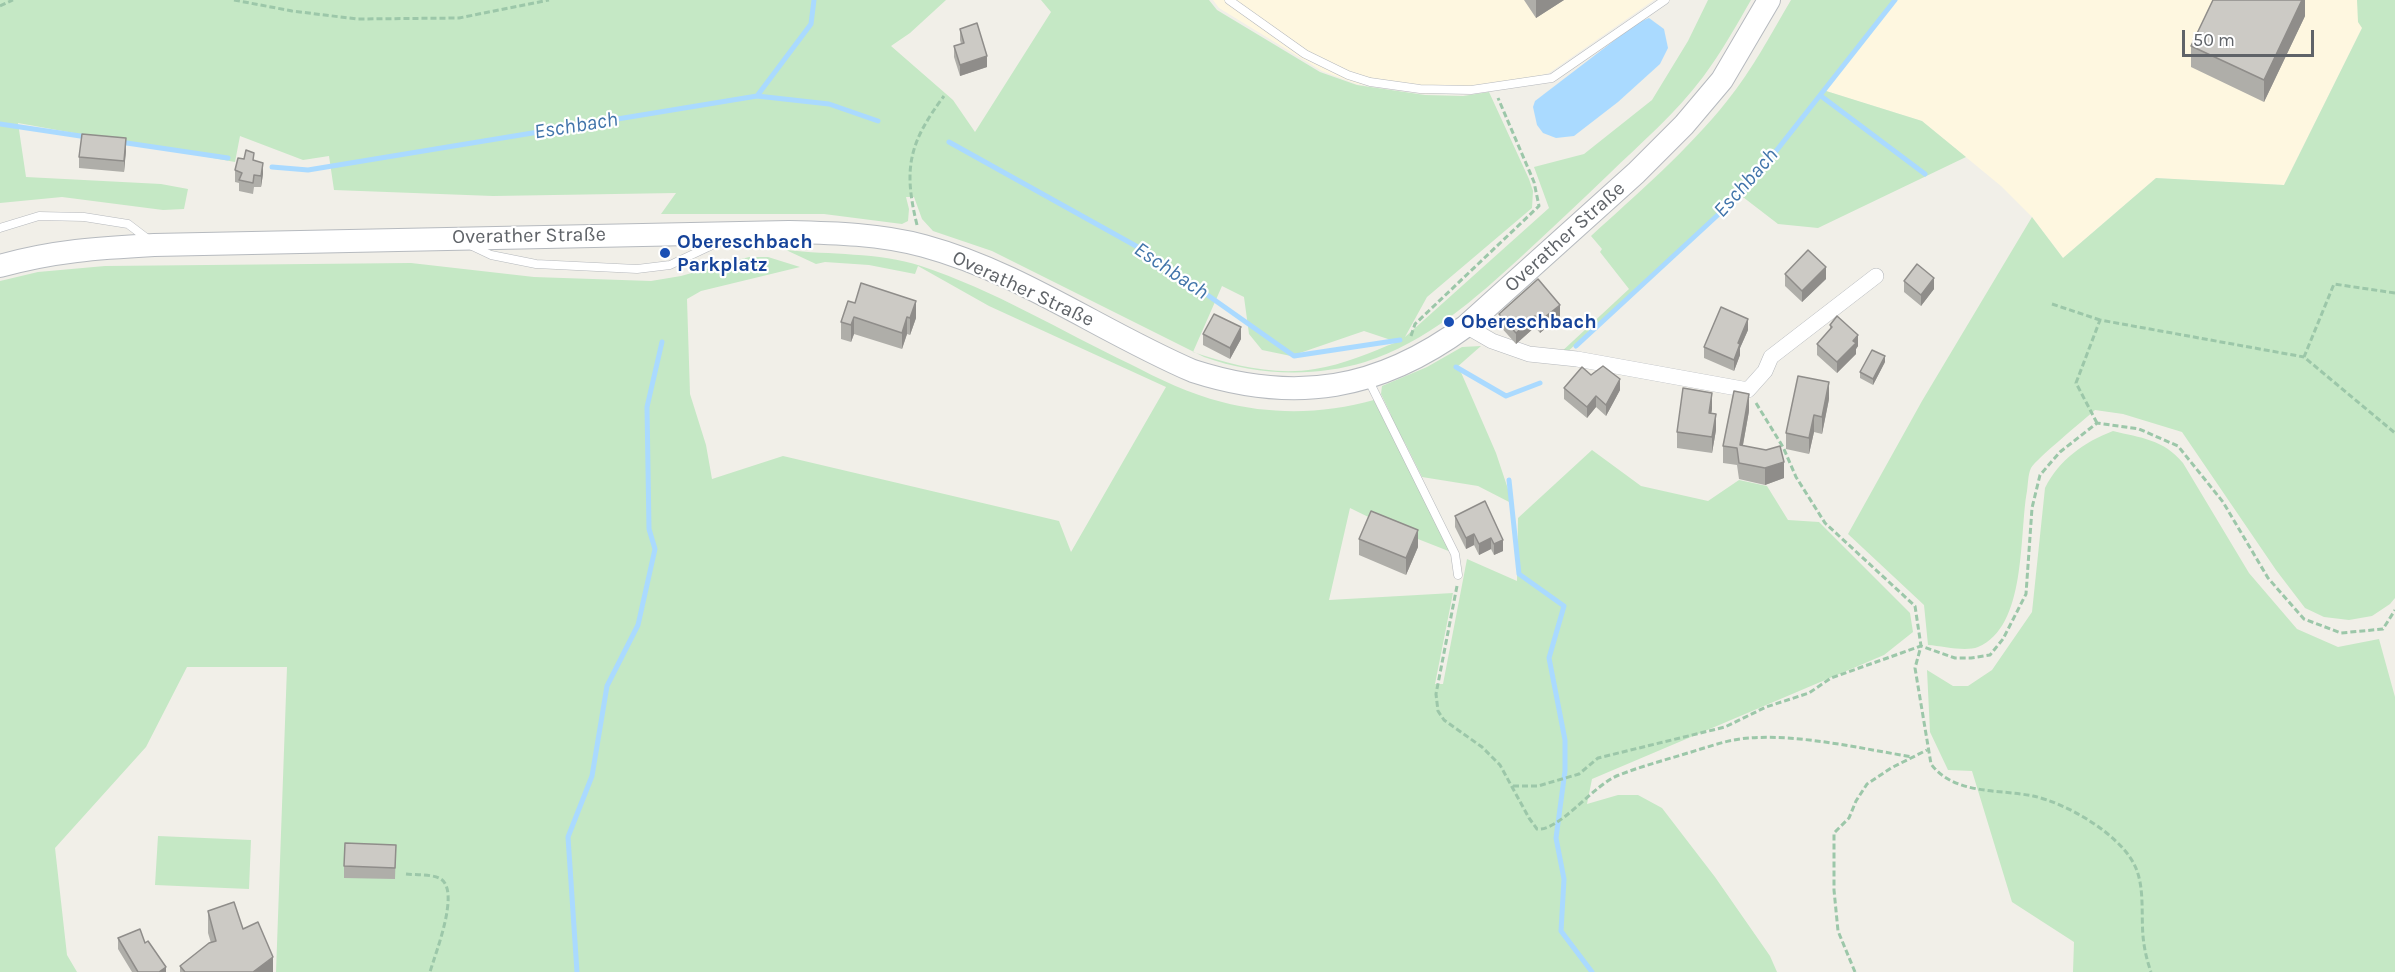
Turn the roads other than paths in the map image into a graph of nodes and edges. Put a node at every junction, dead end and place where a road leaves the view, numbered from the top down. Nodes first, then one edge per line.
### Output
1 (1229, 0) edge
2 (1665, 0) edge
3 (1769, 0) edge
4 (0, 228) edge
5 (738, 233) junction
6 (454, 238) junction
7 (154, 245) junction
8 (0, 266) edge
9 (1876, 276) dead end
10 (1466, 326) junction
11 (1368, 378) junction
12 (1458, 575) road end

1 - 2 lane
3 - 10 main road, Overather Straße
4 - 7 lane
5 - 6 main road, Overather Straße
5 - 6 lane
5 - 11 main road, Overather Straße
6 - 7 main road, Overather Straße
7 - 8 main road, Overather Straße
9 - 10 street
10 - 11 main road, Overather Straße
11 - 12 lane

